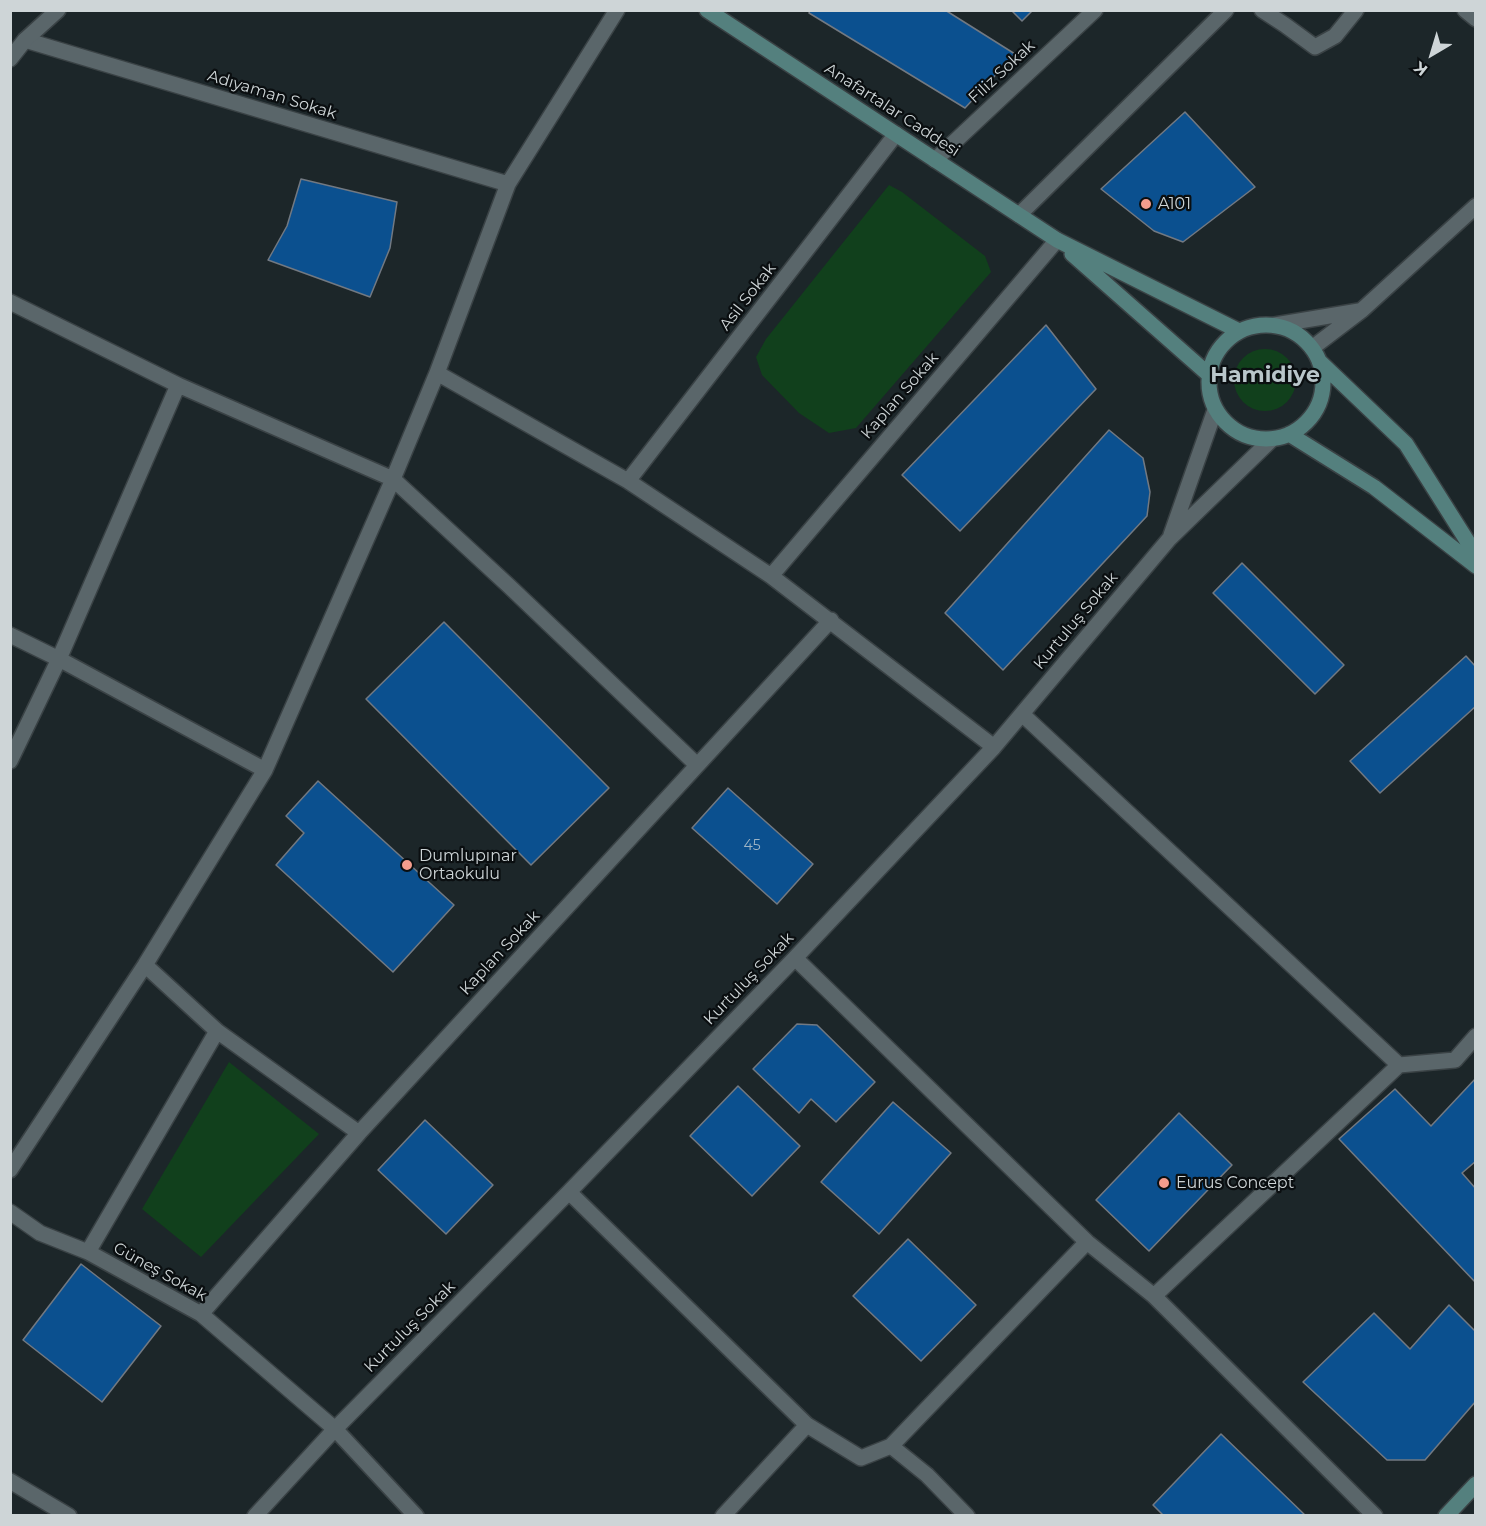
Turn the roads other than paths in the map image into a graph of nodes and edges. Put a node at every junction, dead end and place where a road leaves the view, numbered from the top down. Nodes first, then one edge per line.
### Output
1 (58, 10) edge
2 (617, 10) edge
3 (707, 10) edge
4 (1095, 10) edge
5 (1226, 10) edge
6 (1262, 10) edge
7 (1356, 10) edge
8 (1465, 10) edge
9 (1476, 19) edge
10 (25, 40) junction
11 (10, 59) edge
12 (896, 134) junction
13 (934, 160) junction
14 (508, 184) junction
15 (1476, 207) edge
16 (1019, 215) junction
17 (1057, 240) junction
18 (10, 302) edge
19 (1362, 310) junction
20 (1275, 325) junction
21 (1239, 331) junction
22 (1316, 355) junction
23 (437, 373) junction
24 (1208, 374) junction
25 (178, 385) junction
26 (1215, 410) junction
27 (1289, 435) junction
28 (1272, 439) junction
29 (393, 479) junction
30 (628, 481) junction
31 (1170, 538) junction
32 (1476, 555) edge
33 (1476, 566) edge
34 (771, 576) junction
35 (831, 620) junction
36 (10, 635) edge
37 (58, 659) junction
38 (1022, 714) junction
39 (994, 747) junction
40 (10, 761) edge
41 (697, 765) junction
42 (264, 770) junction
43 (795, 958) junction
44 (145, 965) junction
45 (218, 1031) junction
46 (1476, 1036) edge
47 (1399, 1065) junction
48 (359, 1133) junction
49 (10, 1170) edge
50 (569, 1192) junction
51 (10, 1212) edge
52 (1087, 1242) junction
53 (88, 1252) junction
54 (1154, 1296) junction
55 (201, 1314) junction
56 (807, 1425) junction
57 (336, 1429) junction
58 (891, 1446) junction
59 (10, 1480) edge
60 (1476, 1484) edge
61 (69, 1515) edge
62 (255, 1515) edge
63 (416, 1515) edge
64 (723, 1515) edge
65 (967, 1515) edge
66 (1375, 1515) edge
67 (1446, 1515) edge

1 - 10 street
2 - 14 street
3 - 12 main road, Anafartalar Caddesi
4 - 13 street, Filiz Sokak
5 - 16 street
6 - 7 street
8 - 9 street
10 - 11 street
10 - 14 street, Adıyaman Sokak
12 - 13 main road, Anafartalar Caddesi
12 - 30 street, Asil Sokak
13 - 16 main road, Anafartalar Caddesi
14 - 23 street
15 - 19 street
16 - 17 main road, Anafartalar Caddesi
17 - 21 main road
17 - 24 main road
17 - 34 street, Kaplan Sokak
18 - 25 street
19 - 20 street
19 - 22 street
20 - 21 main road
20 - 22 main road
21 - 24 main road
22 - 27 main road
22 - 32 main road
23 - 29 street
23 - 30 street
24 - 26 main road
25 - 29 street
25 - 37 street
26 - 28 main road
26 - 31 street
27 - 28 main road
27 - 33 main road
28 - 31 street
29 - 41 street
29 - 42 street
30 - 34 street
31 - 38 street, Kurtuluş Sokak
34 - 35 street
35 - 39 street
35 - 41 street, Kaplan Sokak
36 - 37 street
37 - 40 street
37 - 42 street
38 - 39 street, Kurtuluş Sokak
38 - 47 street
39 - 43 street, Kurtuluş Sokak
41 - 48 street, Kaplan Sokak
42 - 44 street
43 - 50 street, Kurtuluş Sokak
43 - 52 street
44 - 45 street
44 - 49 street
45 - 48 street
45 - 53 street
46 - 47 street
47 - 54 street
48 - 55 street, Kaplan Sokak
50 - 56 street
50 - 57 street, Kurtuluş Sokak
51 - 53 street, Güneş Sokak
52 - 54 street
52 - 58 street
53 - 55 street, Güneş Sokak
54 - 66 street
55 - 57 street, Güneş Sokak
56 - 58 street
56 - 64 street
57 - 62 street, Kurtuluş Sokak
57 - 63 street, Güneş Sokak
58 - 65 street
59 - 61 street
60 - 67 main road

